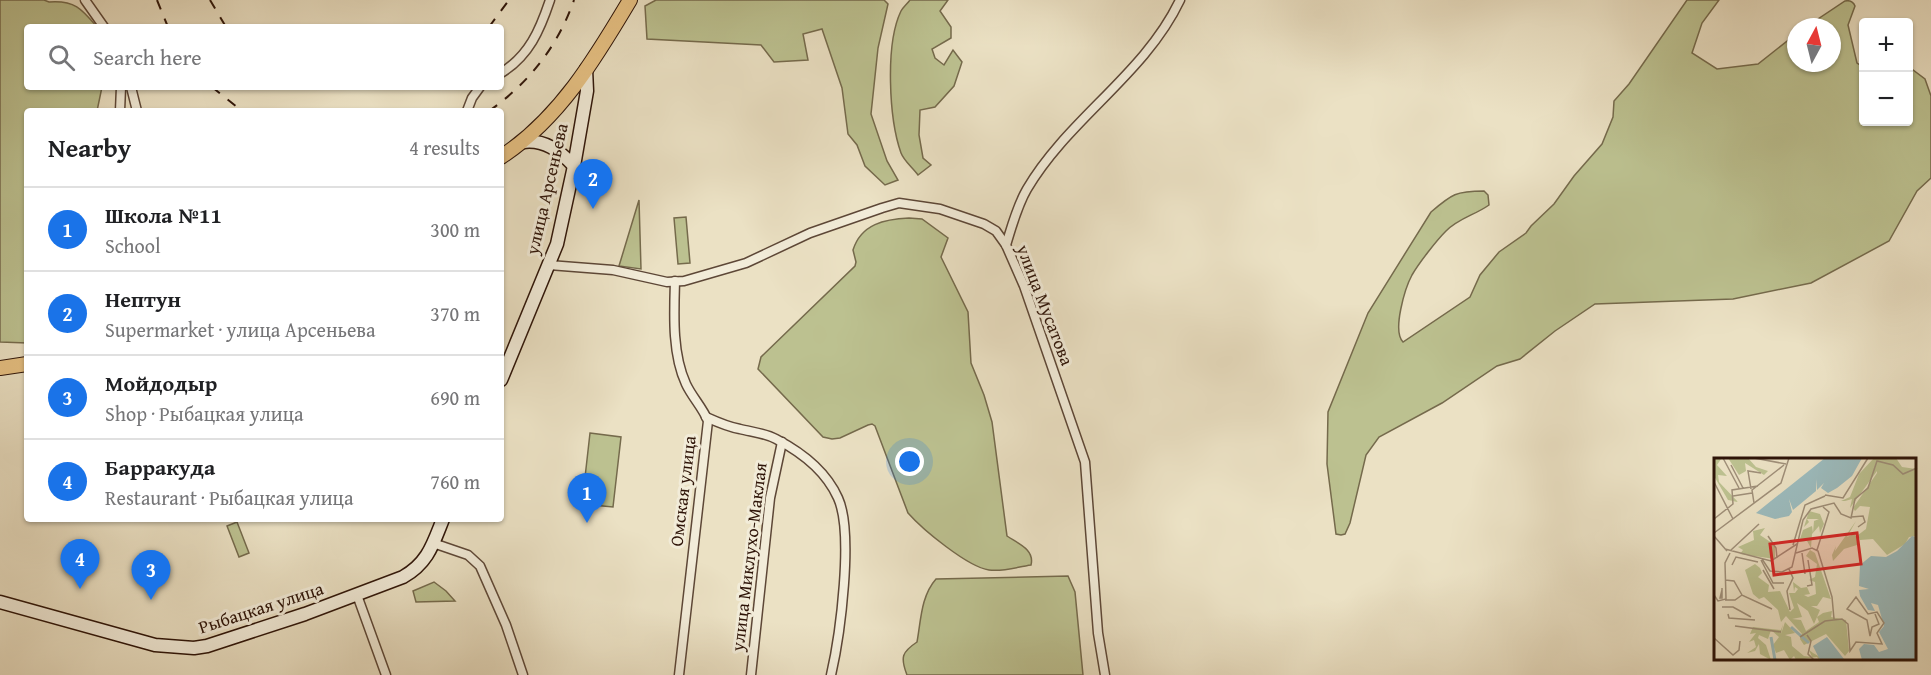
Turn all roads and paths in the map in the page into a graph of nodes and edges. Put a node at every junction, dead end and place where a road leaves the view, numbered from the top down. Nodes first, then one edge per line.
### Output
1 (85, 0) edge
2 (550, 0) edge
3 (630, 0) edge
4 (1180, 0) edge
5 (102, 24) edge
6 (586, 69) junction
7 (504, 72) edge
8 (121, 90) edge
9 (132, 90) edge
10 (478, 90) edge
11 (120, 108) edge
12 (136, 108) edge
13 (468, 108) edge
14 (523, 142) junction
15 (504, 155) edge
16 (574, 166) junction
17 (1006, 245) junction
18 (549, 265) junction
19 (675, 281) junction
20 (24, 364) edge
21 (0, 368) edge
22 (504, 373) edge
23 (706, 417) junction
24 (782, 442) junction
25 (442, 522) edge
26 (433, 543) junction
27 (357, 595) junction
28 (0, 602) edge
29 (386, 675) edge
30 (523, 675) edge
31 (679, 675) edge
32 (751, 675) edge
33 (831, 675) edge
34 (1105, 675) edge

1 - 5 street
2 - 7 street
3 - 6 main road
4 - 17 street
6 - 14 main road
6 - 16 main road, улица Арсеньева
8 - 11 street
9 - 12 street
10 - 13 street
14 - 15 main road
14 - 16 main road
16 - 18 main road, улица Арсеньева
17 - 19 street, улица Мусатова
17 - 34 street, улица Мусатова
18 - 19 street, улица Мусатова
18 - 22 main road, улица Арсеньева
19 - 23 street, Омская улица
20 - 21 main road
23 - 24 street
23 - 31 street, Омская улица
24 - 32 street, улица Миклухо-Маклая
24 - 33 street
25 - 26 main road
26 - 27 main road
26 - 30 street
27 - 28 main road, Рыбацкая улица
27 - 29 street

